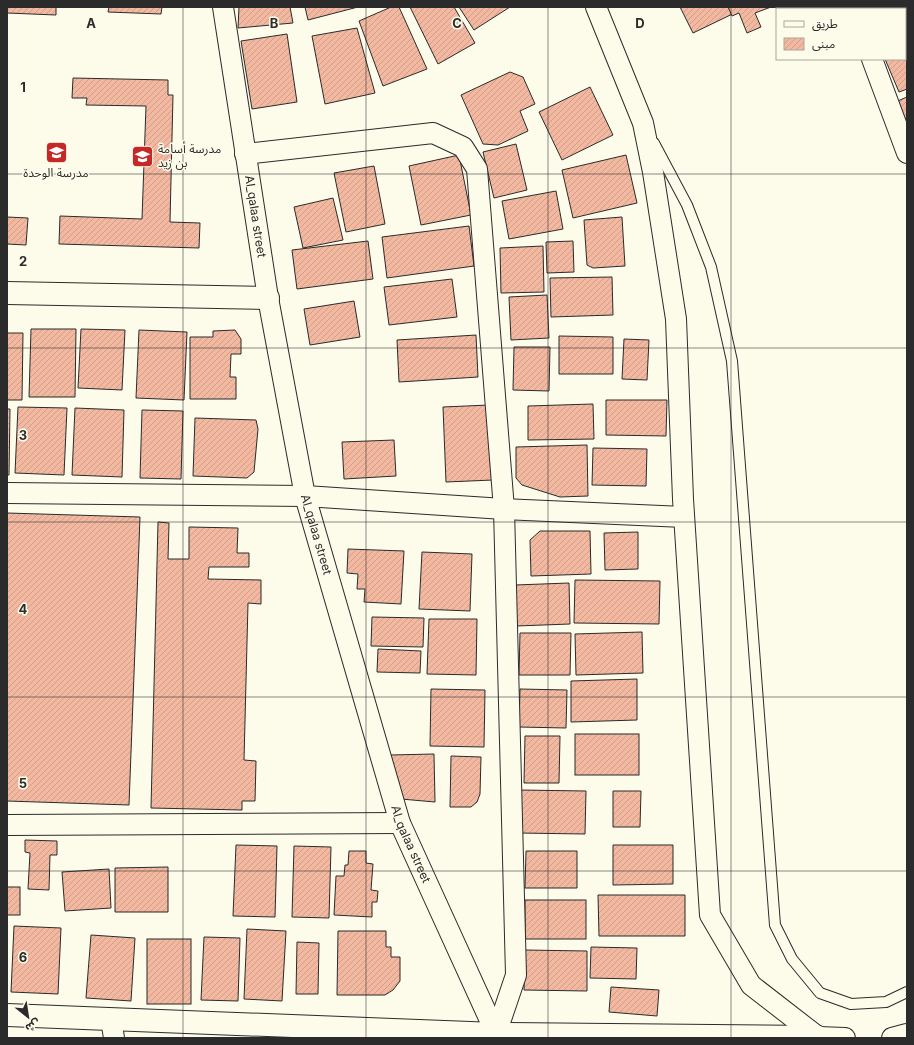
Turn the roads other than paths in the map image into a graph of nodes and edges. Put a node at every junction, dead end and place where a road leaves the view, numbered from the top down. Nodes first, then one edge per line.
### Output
1 (223, 7) edge
2 (596, 7) edge
3 (872, 60) edge
4 (643, 123) junction
5 (907, 153) edge
6 (245, 154) junction
7 (7, 292) edge
8 (268, 298) junction
9 (7, 493) edge
10 (305, 496) junction
11 (504, 509) junction
12 (684, 517) junction
13 (400, 823) junction
14 (7, 825) edge
15 (907, 992) edge
16 (7, 1015) edge
17 (113, 1028) edge
18 (907, 1034) edge
19 (497, 1036) edge
20 (818, 1037) junction
21 (845, 1038) edge
22 (892, 1038) edge

1 - 6 street, Al_qalaa street
2 - 4 street
3 - 5 street
4 - 12 street
4 - 15 lane
6 - 8 street, Al_qalaa street
6 - 11 street
7 - 8 street
8 - 10 street, Al_qalaa street
9 - 10 street
10 - 11 street
10 - 13 street, Al_qalaa street
11 - 12 street
11 - 19 street
12 - 20 street
13 - 14 street
13 - 19 street, Al_qalaa street
16 - 17 street
17 - 19 street
18 - 22 street
19 - 20 street
20 - 21 street

